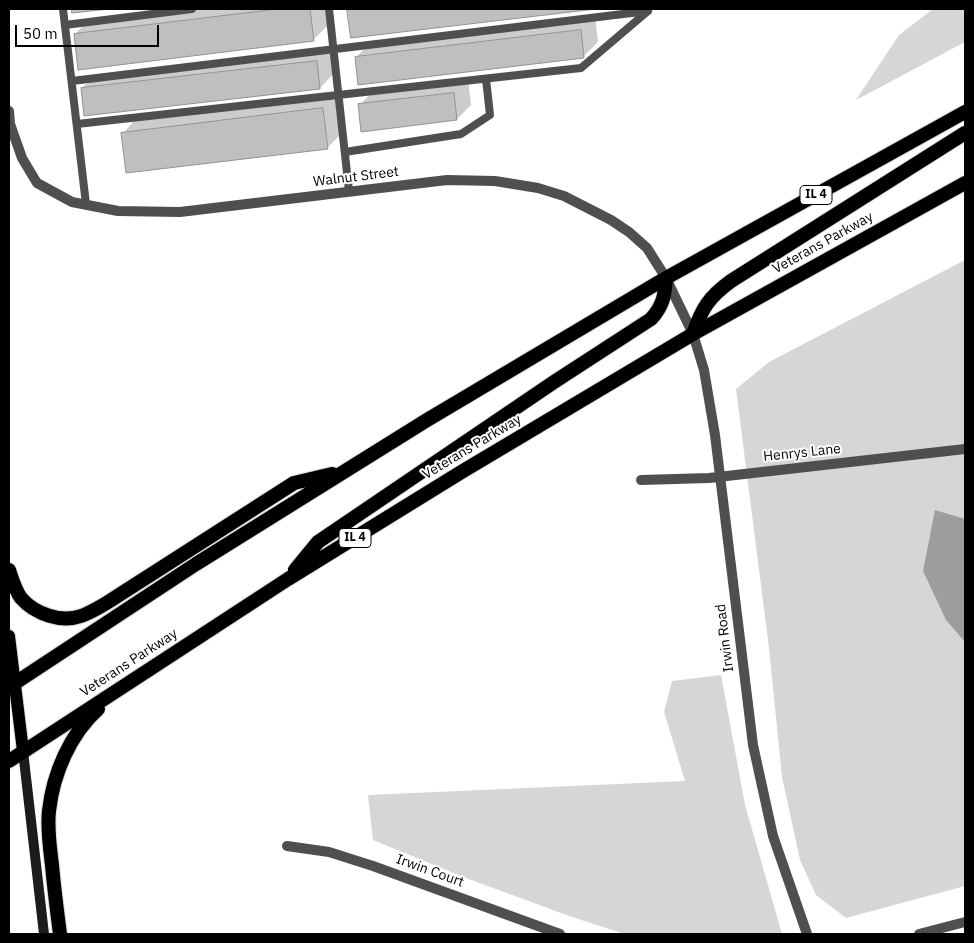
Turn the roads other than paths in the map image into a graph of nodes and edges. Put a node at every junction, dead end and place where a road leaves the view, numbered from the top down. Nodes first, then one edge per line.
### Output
1 (63, 9) edge
2 (192, 9) edge
3 (328, 9) edge
4 (650, 10) edge
5 (65, 24) junction
6 (334, 50) junction
7 (486, 79) junction
8 (72, 81) junction
9 (340, 96) junction
10 (9, 111) edge
11 (965, 112) edge
12 (77, 124) junction
13 (965, 133) edge
14 (345, 152) junction
15 (965, 183) edge
16 (349, 191) junction
17 (86, 204) junction
18 (666, 278) junction
19 (693, 334) junction
20 (965, 449) edge
21 (344, 470) junction
22 (720, 476) junction
23 (641, 480) dead end
24 (9, 570) edge
25 (288, 579) junction
26 (9, 636) edge
27 (12, 685) edge
28 (123, 686) junction
29 (23, 751) junction
30 (9, 761) edge
31 (287, 846) dead end
32 (965, 922) edge
33 (44, 934) edge
34 (60, 934) edge
35 (560, 934) edge
36 (807, 934) edge
37 (919, 934) edge

1 - 5 lane
2 - 5 lane
3 - 6 lane
4 - 6 lane
4 - 7 lane
5 - 8 lane
6 - 8 lane
6 - 9 lane
7 - 9 lane
7 - 14 lane
8 - 12 lane
9 - 12 lane
9 - 14 lane
10 - 17 street, Walnut Street
11 - 18 highway, IL 4
12 - 17 lane
13 - 19 highway
14 - 16 lane
15 - 19 highway, Veterans Parkway / IL 4
16 - 17 street, Walnut Street
16 - 18 street, Walnut Street
18 - 19 street, Walnut Street
18 - 21 highway, IL 4
18 - 25 highway
19 - 22 street, Irwin Road
19 - 25 highway, Veterans Parkway / IL 4
20 - 22 street, Henrys Lane
21 - 24 highway
21 - 27 highway, IL 4
22 - 23 street, Henrys Lane
22 - 36 street, Irwin Road
25 - 28 highway, Veterans Parkway / IL 4
26 - 27 main road
27 - 29 main road
28 - 29 highway, Veterans Parkway / IL 4
28 - 34 highway
29 - 30 highway, Veterans Parkway / IL 4
29 - 33 main road
31 - 35 street, Irwin Court
32 - 37 street

